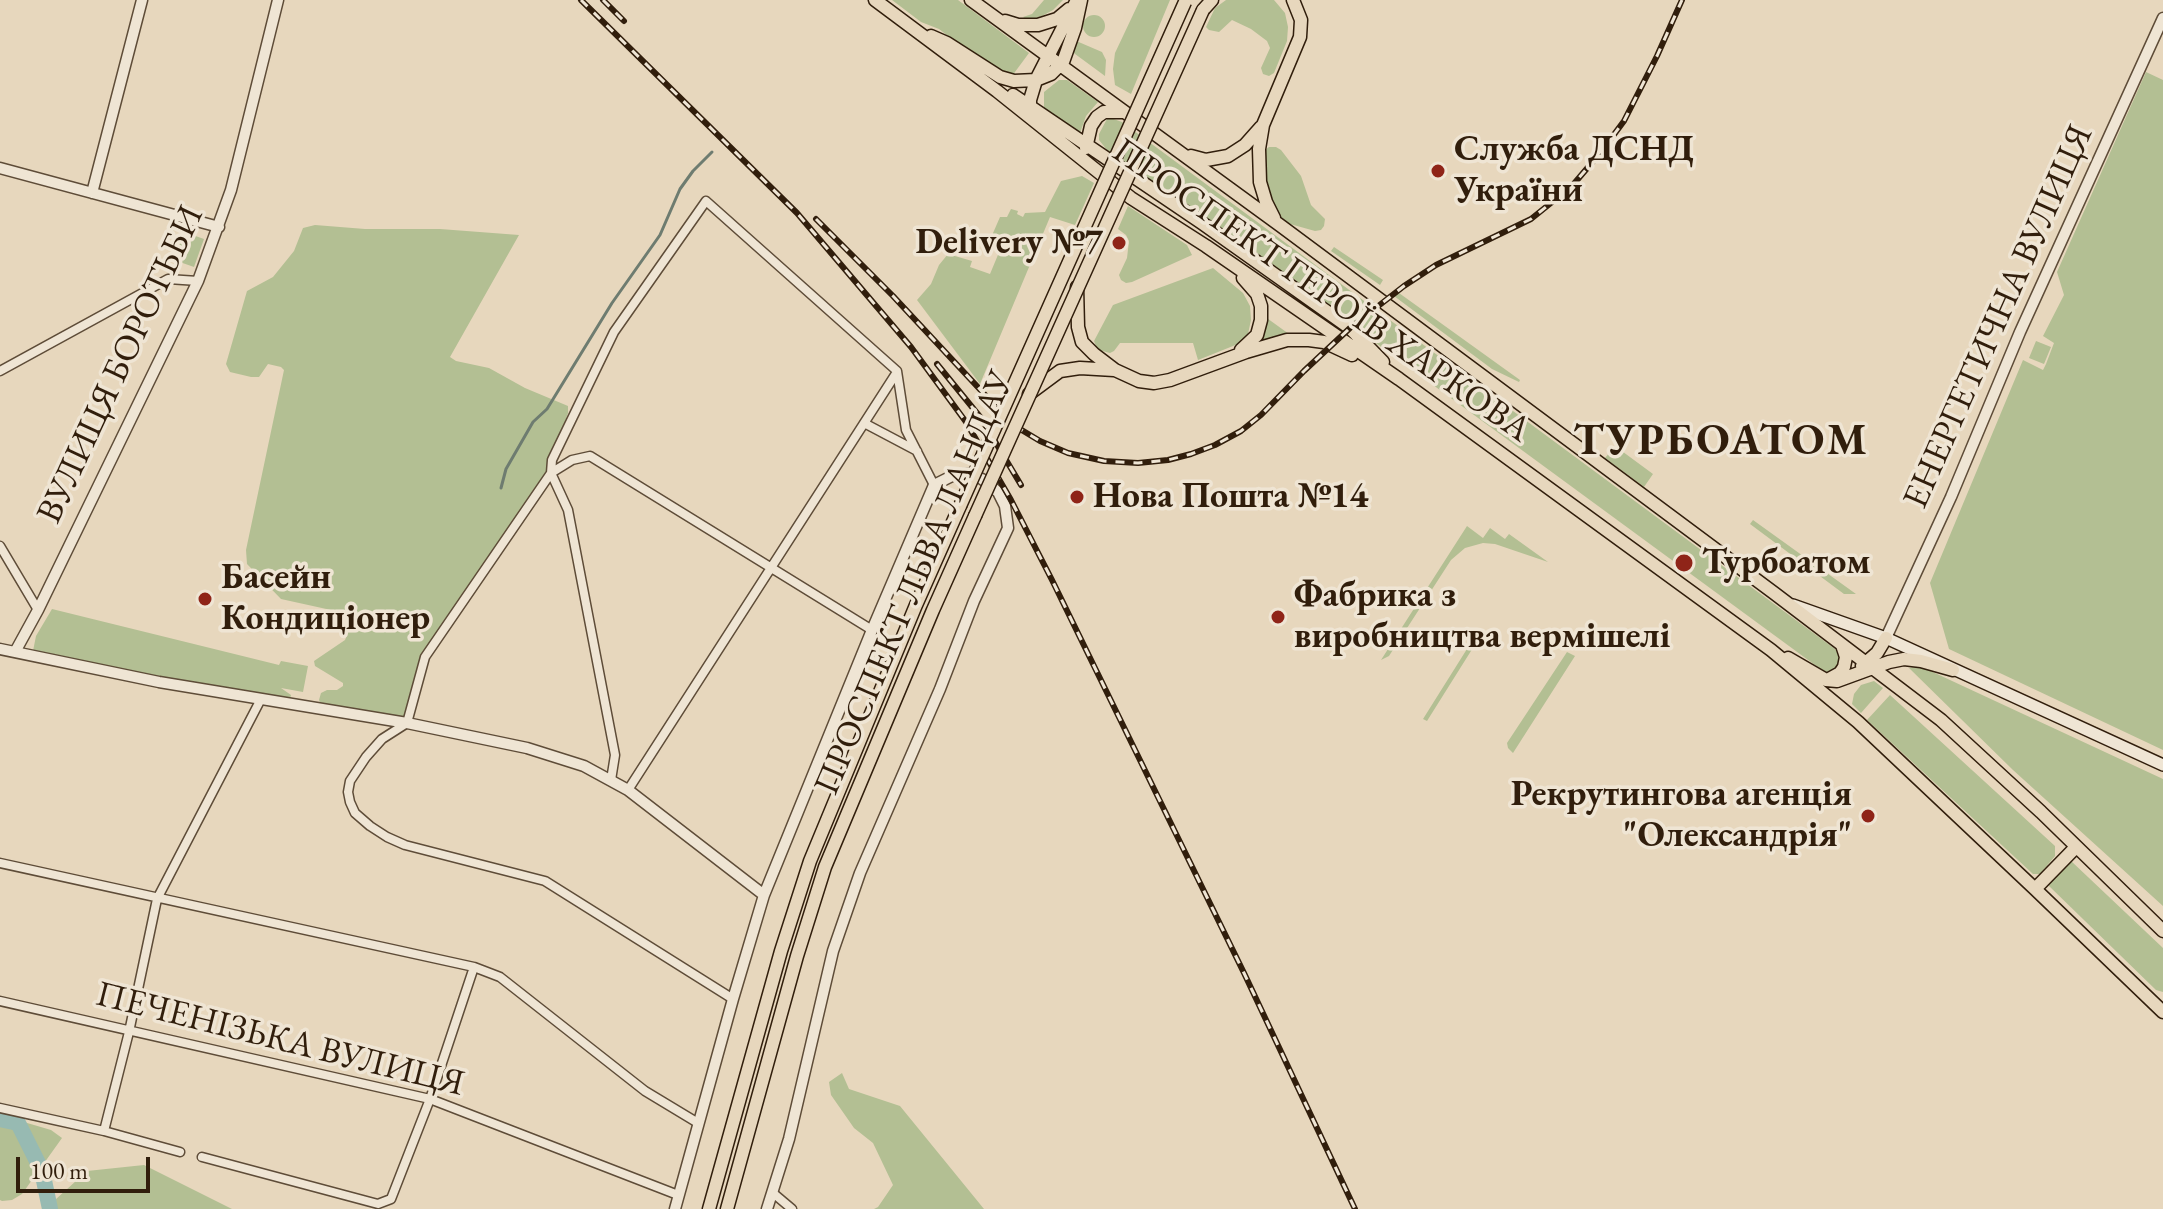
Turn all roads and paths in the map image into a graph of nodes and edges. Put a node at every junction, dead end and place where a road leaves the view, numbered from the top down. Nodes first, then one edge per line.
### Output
1 (142, 0) edge
2 (278, 0) edge
3 (875, 0) edge
4 (971, 0) edge
5 (1078, 0) edge
6 (1283, 0) edge
7 (1293, 0) edge
8 (1186, 1) edge
9 (1208, 3) edge
10 (989, 13) junction
11 (2163, 18) edge
12 (920, 33) junction
13 (1296, 49) junction
14 (1053, 60) junction
15 (1038, 80) junction
16 (1122, 112) junction
17 (1034, 113) junction
18 (1263, 125) junction
19 (1090, 131) junction
20 (1086, 144) junction
21 (1180, 153) junction
22 (1101, 154) junction
23 (0, 168) edge
24 (1097, 172) junction
25 (92, 193) junction
26 (1281, 226) junction
27 (219, 227) junction
28 (1206, 246) junction
29 (198, 281) junction
30 (1077, 287) junction
31 (1232, 356) junction
32 (1115, 370) junction
33 (0, 371) edge
34 (897, 371) junction
35 (1399, 379) junction
36 (1029, 394) junction
37 (864, 423) junction
38 (917, 451) junction
39 (551, 473) junction
40 (934, 485) junction
41 (0, 546) edge
42 (772, 567) junction
43 (1786, 603) junction
44 (38, 610) junction
45 (872, 630) junction
46 (1886, 638) junction
47 (1842, 645) junction
48 (0, 649) edge
49 (1771, 650) junction
50 (15, 652) junction
51 (1869, 666) junction
52 (1953, 670) junction
53 (1826, 680) junction
54 (261, 699) junction
55 (407, 723) junction
56 (2163, 765) edge
57 (611, 780) junction
58 (628, 790) junction
59 (2076, 847) junction
60 (0, 863) edge
61 (2035, 889) junction
62 (764, 895) junction
63 (157, 899) junction
64 (2163, 931) edge
65 (474, 967) junction
66 (733, 999) junction
67 (0, 1001) edge
68 (2163, 1012) edge
69 (129, 1032) junction
70 (430, 1099) junction
71 (0, 1108) edge
72 (698, 1123) junction
73 (104, 1131) junction
74 (180, 1152) dead end
75 (202, 1157) dead end
76 (773, 1193) junction
77 (678, 1195) junction
78 (675, 1209) edge
79 (709, 1209) edge
80 (727, 1209) edge
81 (767, 1209) edge
82 (792, 1209) edge

1 - 25 street
2 - 27 street, ВУЛИЦЯ БОРОТЬБИ
3 - 12 main road
4 - 10 main road, ПРОСПЕКТ ГЕРОЇВ ХАРКОВА
5 - 10 main road
5 - 14 main road
6 - 13 main road
7 - 13 main road
8 - 79 main road, ПРОСПЕКТ ЛЬВА ЛАНДАУ, bridge
9 - 30 main road, ПРОСПЕКТ ЛЬВА ЛАНДАУ, bridge
10 - 14 main road, ПРОСПЕКТ ГЕРОЇВ ХАРКОВА
11 - 46 street, ЕНЕРГЕТИЧНА ВУЛИЦЯ
12 - 15 main road
12 - 17 main road
12 - 17 main road
13 - 18 main road
14 - 15 main road
14 - 16 main road, ПРОСПЕКТ ГЕРОЇВ ХАРКОВА
15 - 17 main road
16 - 19 main road
16 - 21 main road, ПРОСПЕКТ ГЕРОЇВ ХАРКОВА
17 - 20 main road
17 - 24 main road, ПРОСПЕКТ ГЕРОЇВ ХАРКОВА
18 - 21 main road
18 - 26 main road
19 - 20 main road
19 - 22 main road
20 - 22 main road
20 - 24 main road
21 - 26 main road, ПРОСПЕКТ ГЕРОЇВ ХАРКОВА
22 - 35 main road
23 - 25 street
24 - 28 main road, ПРОСПЕКТ ГЕРОЇВ ХАРКОВА
25 - 27 street
26 - 43 main road, ПРОСПЕКТ ГЕРОЇВ ХАРКОВА
27 - 29 street, ВУЛИЦЯ БОРОТЬБИ
28 - 31 main road
28 - 35 main road, ПРОСПЕКТ ГЕРОЇВ ХАРКОВА
29 - 33 street
29 - 44 street, ВУЛИЦЯ БОРОТЬБИ
30 - 32 main road
30 - 36 main road, ПРОСПЕКТ ЛЬВА ЛАНДАУ, bridge
31 - 32 main road
31 - 35 main road
32 - 36 main road
34 - 37 street
34 - 38 street
34 - 39 street
35 - 49 main road, ПРОСПЕКТ ГЕРОЇВ ХАРКОВА
36 - 80 main road, ПРОСПЕКТ ЛЬВА ЛАНДАУ, bridge
37 - 38 street
37 - 42 street
38 - 40 street
39 - 42 street
39 - 55 street
39 - 57 street
40 - 45 street
40 - 76 street
41 - 44 street
42 - 45 street
42 - 58 street
43 - 46 main road
43 - 47 main road, ПРОСПЕКТ ГЕРОЇВ ХАРКОВА
44 - 50 street, ВУЛИЦЯ БОРОТЬБИ
45 - 62 street
46 - 51 main road
46 - 52 main road
47 - 51 main road, ПРОСПЕКТ ГЕРОЇВ ХАРКОВА
47 - 53 main road
48 - 50 street
49 - 53 main road
49 - 61 main road, ПРОСПЕКТ ГЕРОЇВ ХАРКОВА
50 - 54 street
51 - 52 main road
51 - 53 main road
51 - 59 main road, ПРОСПЕКТ ГЕРОЇВ ХАРКОВА
52 - 56 main road
54 - 55 street
54 - 63 street
55 - 57 street
55 - 66 street
57 - 58 street
58 - 62 street
59 - 61 main road
59 - 64 main road, ПРОСПЕКТ ГЕРОЇВ ХАРКОВА
60 - 63 street
61 - 68 main road, ПРОСПЕКТ ГЕРОЇВ ХАРКОВА
62 - 66 street
63 - 65 street
63 - 69 street
65 - 70 street
65 - 72 street
66 - 72 street
67 - 69 street, ПЕЧЕНІЗЬКА ВУЛИЦЯ
69 - 70 street, ПЕЧЕНІЗЬКА ВУЛИЦЯ
69 - 73 street
70 - 75 street
70 - 77 street, ПЕЧЕНІЗЬКА ВУЛИЦЯ
71 - 73 street
72 - 77 street
73 - 74 street
76 - 81 street
76 - 82 street
77 - 78 street

